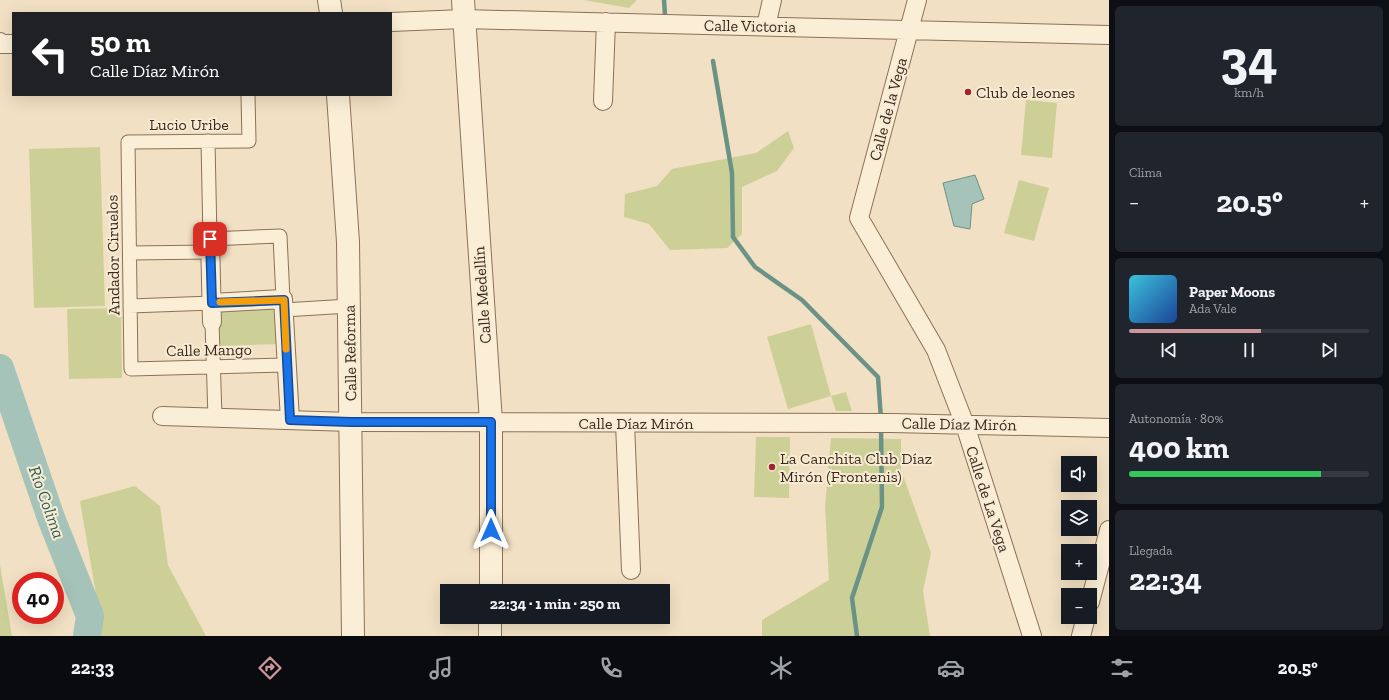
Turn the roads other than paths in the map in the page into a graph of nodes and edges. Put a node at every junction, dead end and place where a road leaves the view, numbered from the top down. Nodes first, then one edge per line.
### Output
1 (329, 0) edge
2 (772, 0) edge
3 (917, 0) edge
4 (463, 9) edge
5 (331, 12) edge
6 (392, 22) edge
7 (606, 22) junction
8 (766, 26) junction
9 (909, 30) junction
10 (1109, 36) edge
11 (0, 42) edge
12 (12, 44) edge
13 (248, 96) edge
14 (338, 96) edge
15 (603, 101) dead end
16 (208, 141) junction
17 (128, 142) joint
18 (859, 218) joint
19 (211, 246) junction
20 (130, 253) junction
21 (212, 303) junction
22 (284, 305) junction
23 (130, 306) junction
24 (349, 306) junction
25 (212, 322) joint
26 (287, 365) junction
27 (214, 367) junction
28 (131, 369) joint
29 (162, 416) dead end
30 (215, 418) junction
31 (290, 420) junction
32 (351, 422) junction
33 (491, 422) junction
34 (625, 422) junction
35 (965, 424) junction
36 (1109, 428) edge
37 (1109, 530) edge
38 (631, 570) dead end
39 (491, 584) edge
40 (1094, 588) edge
41 (490, 624) edge
42 (1084, 624) edge
43 (353, 636) edge
44 (490, 636) edge
45 (1032, 636) edge
46 (1081, 636) edge

1 - 5 street
2 - 8 street
3 - 9 street, Calle de la Vega
4 - 6 street, Calle Victoria
4 - 7 street, Calle Victoria
4 - 33 street, Calle Medellín
7 - 8 street, Calle Victoria
7 - 15 street
8 - 9 street, Calle Victoria
9 - 10 street, Calle Victoria
9 - 18 street, Calle de la Vega
11 - 12 street
13 - 16 street, Lucio Uribe
14 - 24 street, Calle Reforma
16 - 17 street, Lucio Uribe
16 - 19 street
17 - 20 street, Andador Ciruelos
18 - 35 street, Calle de La Vega
19 - 20 street
19 - 21 street
19 - 22 street
20 - 23 street, Andador Ciruelos
21 - 22 street
21 - 23 street
21 - 25 street
22 - 24 street
22 - 26 street
23 - 28 street, Andador Ciruelos
24 - 32 street, Calle Reforma
25 - 27 street
26 - 27 street, Calle Mango
26 - 31 street
27 - 28 street, Calle Mango
27 - 30 street
29 - 30 street, Calle Díaz Mirón
30 - 31 street, Calle Díaz Mirón
31 - 32 street, Calle Díaz Mirón
32 - 33 street, Calle Díaz Mirón
32 - 43 street, Calle Reforma
33 - 34 street, Calle Díaz Mirón
33 - 39 street, Calle Medellín
34 - 35 street, Calle Díaz Mirón
34 - 38 street
35 - 36 street, Calle Díaz Mirón
35 - 45 street, Calle de La Vega
37 - 40 street
41 - 44 street
42 - 46 street

